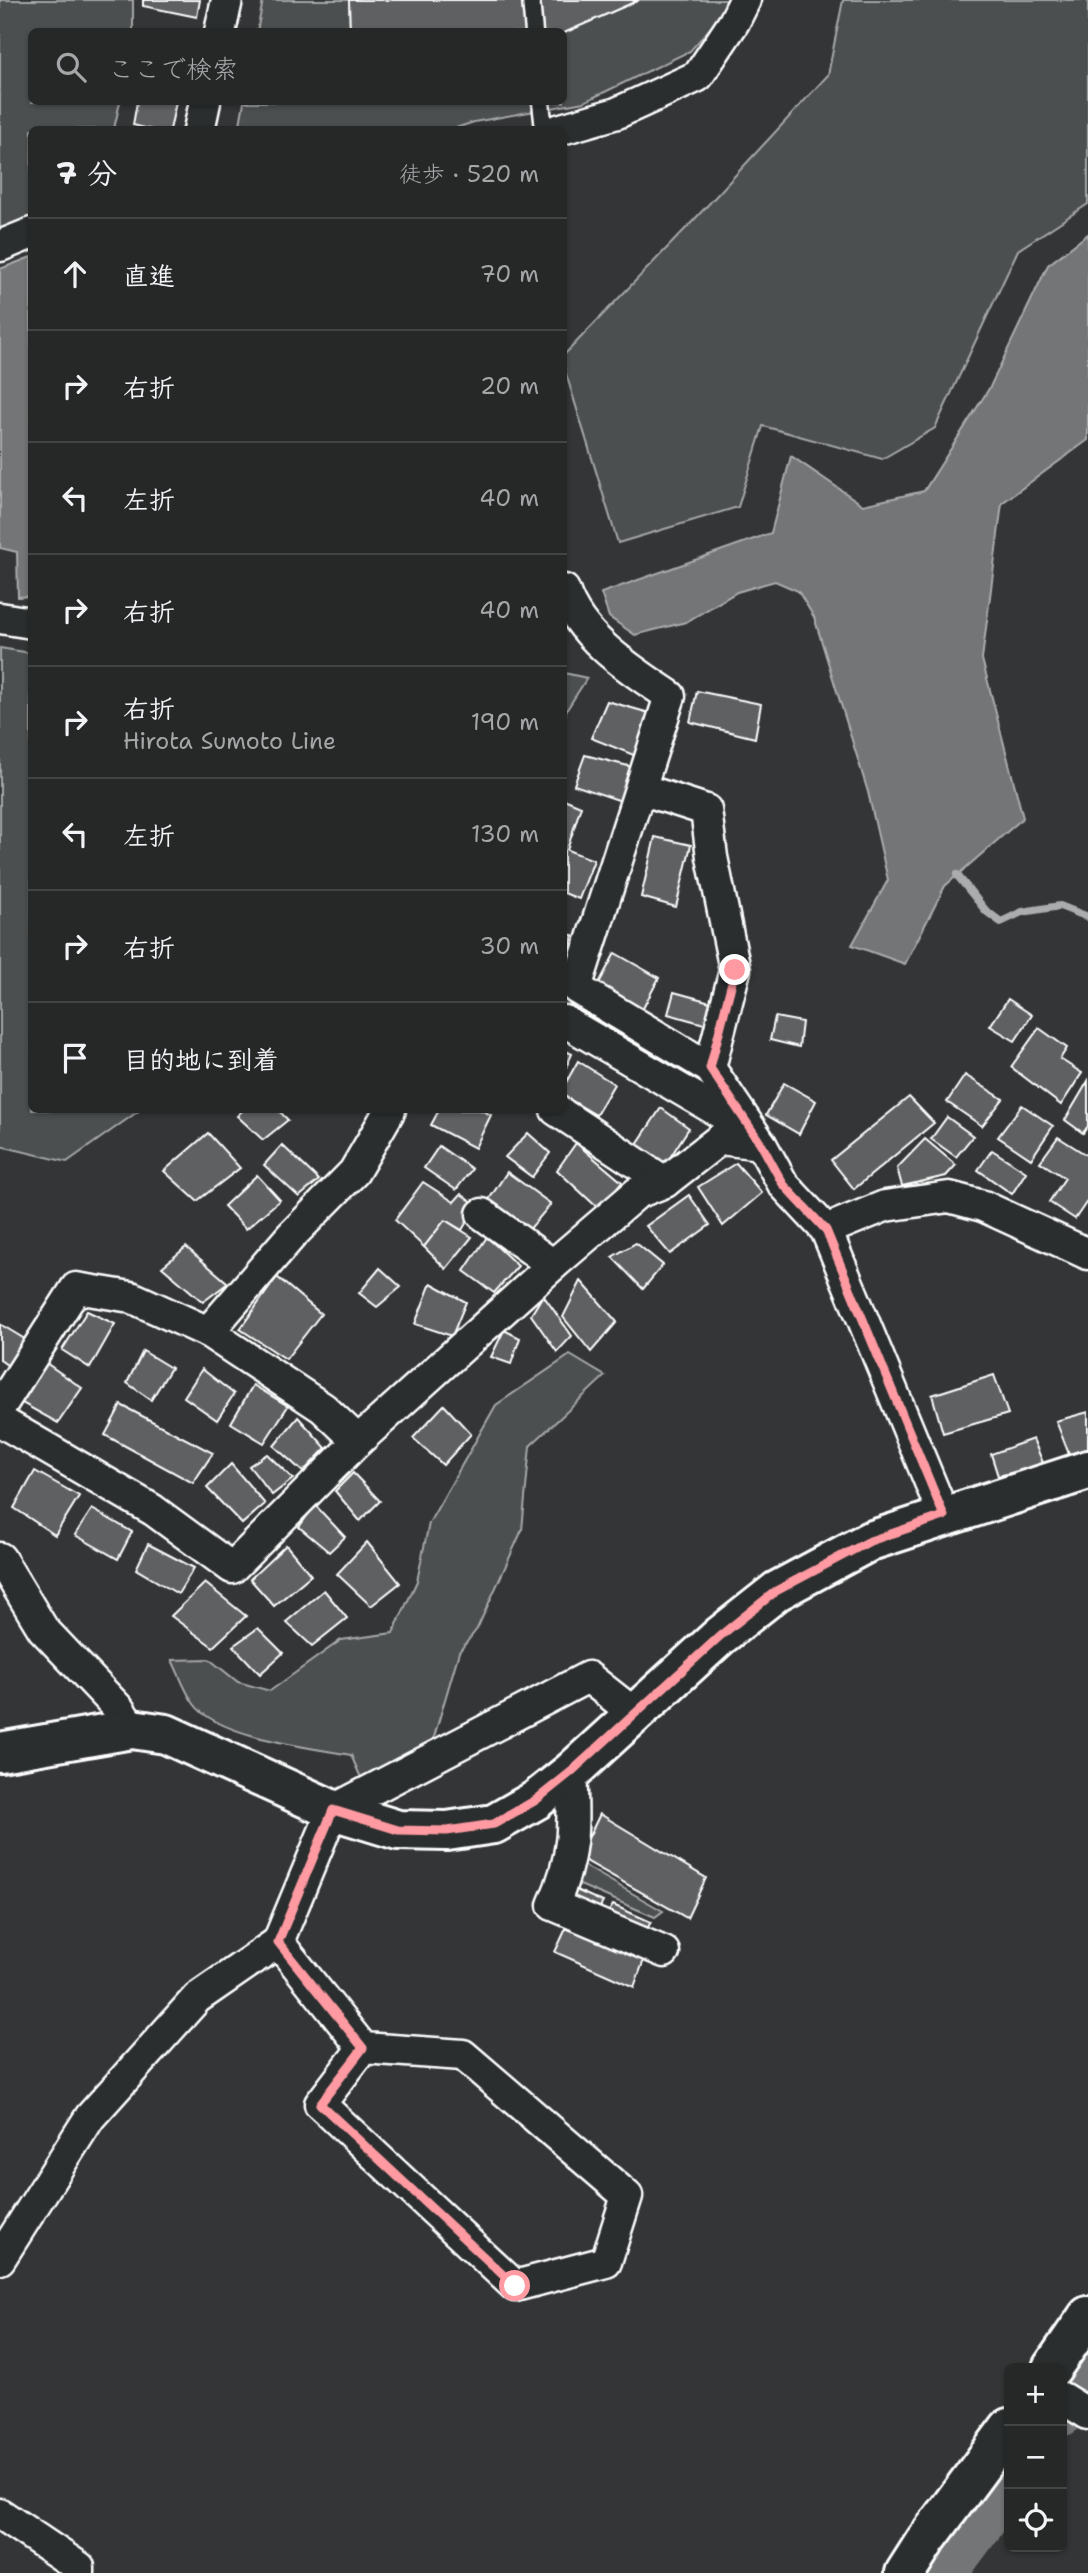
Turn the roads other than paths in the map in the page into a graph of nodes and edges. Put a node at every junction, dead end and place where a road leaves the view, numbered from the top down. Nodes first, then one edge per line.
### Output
1 (227, 0) edge
2 (531, 0) edge
3 (745, 0) edge
4 (221, 28) edge
5 (534, 28) edge
6 (204, 105) edge
7 (541, 105) edge
8 (200, 126) edge
9 (544, 126) edge
10 (567, 127) edge
11 (28, 235) edge
12 (0, 246) edge
13 (567, 600) edge
14 (0, 618) edge
15 (28, 622) edge
16 (641, 789) junction
17 (567, 1023) edge
18 (710, 1068) junction
19 (388, 1113) edge
20 (561, 1113) edge
21 (761, 1144) junction
22 (665, 1182) junction
23 (482, 1214) dead end
24 (826, 1230) junction
25 (1088, 1254) edge
26 (553, 1265) junction
27 (208, 1332) junction
28 (0, 1407) edge
29 (0, 1421) edge
30 (358, 1441) junction
31 (1088, 1470) edge
32 (944, 1516) junction
33 (0, 1558) edge
34 (635, 1714) junction
35 (132, 1729) junction
36 (0, 1752) edge
37 (571, 1772) junction
38 (333, 1810) junction
39 (278, 1942) junction
40 (664, 1952) dead end
41 (363, 2048) junction
42 (0, 2259) edge
43 (1088, 2316) edge
44 (1055, 2363) edge
45 (1004, 2435) edge
46 (0, 2514) edge
47 (79, 2573) edge
48 (905, 2573) edge

1 - 4 street
2 - 5 lane
3 - 10 street
6 - 8 street
7 - 9 lane
11 - 12 street
13 - 16 street
14 - 15 street
16 - 18 street
16 - 18 street
17 - 21 street
18 - 21 street
19 - 27 street
20 - 22 street
21 - 22 street
21 - 24 street
22 - 26 street
23 - 26 street
24 - 25 street
24 - 32 street
26 - 30 street
27 - 28 street
27 - 30 street
29 - 30 street
31 - 32 main road
32 - 34 main road
33 - 35 street
34 - 37 main road
34 - 38 street
35 - 36 main road
35 - 38 main road
37 - 38 main road
37 - 40 street
38 - 39 street
39 - 41 street
39 - 42 street
41 - 41 street
43 - 44 main road
45 - 48 main road
46 - 47 street

